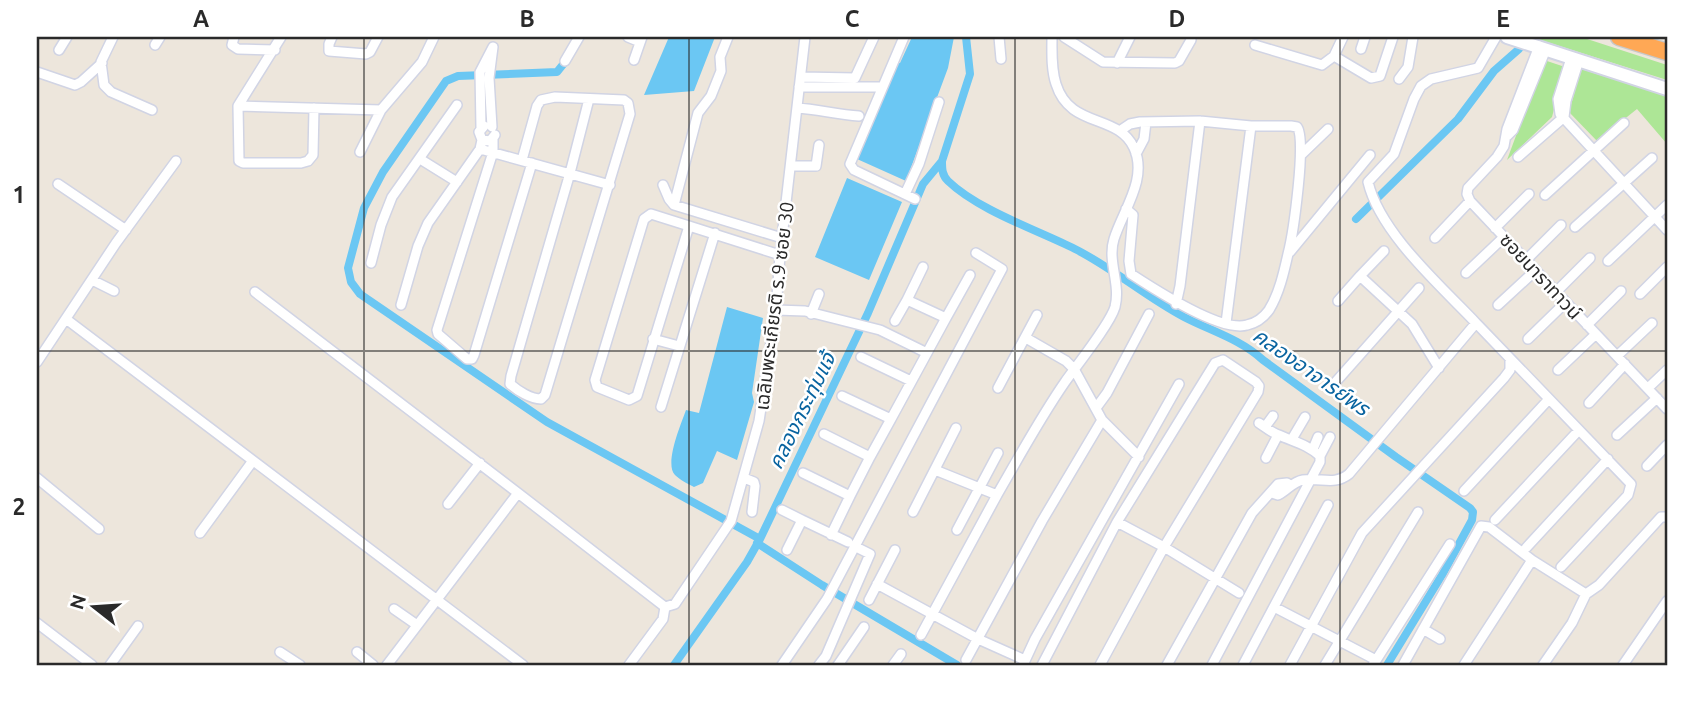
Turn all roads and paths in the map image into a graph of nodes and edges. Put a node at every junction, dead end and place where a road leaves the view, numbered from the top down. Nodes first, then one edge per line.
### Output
1 (67, 37) edge
2 (113, 37) edge
3 (234, 37) edge
4 (281, 37) edge
5 (332, 37) edge
6 (378, 37) edge
7 (434, 37) edge
8 (497, 37) edge
9 (579, 37) edge
10 (628, 37) edge
11 (727, 37) edge
12 (805, 37) edge
13 (874, 37) edge
14 (904, 37) edge
15 (999, 37) edge
16 (1052, 37) edge
17 (1067, 37) edge
18 (1130, 37) edge
19 (1343, 37) edge
20 (1365, 37) edge
21 (1393, 37) edge
22 (1413, 37) edge
23 (1496, 37) edge
24 (1507, 37) edge
25 (1619, 37) edge
26 (641, 39) edge
27 (1191, 40) dead end
28 (1255, 45) dead end
29 (1542, 48) junction
30 (1361, 49) dead end
31 (59, 50) dead end
32 (275, 50) junction
33 (1667, 52) edge
34 (1335, 55) junction
35 (1001, 59) dead end
36 (1575, 59) junction
37 (634, 60) dead end
38 (565, 61) dead end
39 (102, 63) junction
40 (1117, 63) junction
41 (37, 72) edge
42 (484, 78) junction
43 (1399, 79) dead end
44 (800, 82) junction
45 (881, 87) junction
46 (1667, 89) edge
47 (589, 99) junction
48 (939, 102) dead end
49 (457, 105) dead end
50 (238, 106) junction
51 (314, 108) junction
52 (797, 108) junction
53 (152, 110) dead end
54 (382, 110) junction
55 (859, 116) dead end
56 (1564, 117) junction
57 (1200, 121) junction
58 (1146, 122) junction
59 (1624, 122) dead end
60 (1251, 126) junction
61 (492, 127) junction
62 (481, 128) junction
63 (1328, 130) dead end
64 (1121, 131) junction
65 (493, 139) junction
66 (481, 145) junction
67 (819, 145) dead end
68 (1594, 150) junction
69 (360, 152) dead end
70 (493, 152) junction
71 (1136, 154) junction
72 (1301, 155) junction
73 (1370, 155) dead end
74 (1518, 157) dead end
75 (1652, 158) dead end
76 (420, 159) junction
77 (176, 161) dead end
78 (527, 161) junction
79 (791, 166) junction
80 (570, 173) junction
81 (457, 182) junction
82 (1624, 183) junction
83 (58, 184) dead end
84 (610, 185) junction
85 (663, 185) dead end
86 (905, 194) junction
87 (1530, 194) dead end
88 (1545, 195) dead end
89 (915, 199) dead end
90 (1470, 201) junction
91 (674, 205) junction
92 (1667, 205) edge
93 (1126, 209) junction
94 (1654, 215) junction
95 (1560, 225) dead end
96 (689, 226) junction
97 (1575, 227) dead end
98 (1495, 228) junction
99 (126, 230) junction
100 (1667, 230) edge
101 (715, 233) junction
102 (782, 237) junction
103 (1504, 237) junction
104 (1435, 238) dead end
105 (1384, 251) dead end
106 (976, 253) dead end
107 (1289, 253) junction
108 (780, 255) junction
109 (1590, 258) dead end
110 (1526, 260) junction
111 (1608, 261) dead end
112 (371, 263) dead end
113 (923, 267) dead end
114 (1667, 267) edge
115 (1536, 270) junction
116 (1466, 274) dead end
117 (970, 275) dead end
118 (1360, 276) junction
119 (92, 280) junction
120 (1419, 288) dead end
121 (114, 291) dead end
122 (1621, 291) dead end
123 (255, 292) dead end
124 (1556, 292) junction
125 (819, 294) dead end
126 (1640, 294) dead end
127 (907, 300) junction
128 (1338, 302) dead end
129 (1566, 302) junction
130 (1176, 304) junction
131 (401, 305) dead end
132 (1498, 305) dead end
133 (776, 310) junction
134 (1397, 311) junction
135 (811, 314) junction
136 (1149, 314) dead end
137 (1037, 316) dead end
138 (946, 318) junction
139 (66, 319) junction
140 (895, 321) dead end
141 (1226, 323) junction
142 (1476, 323) junction
143 (1653, 323) dead end
144 (1587, 325) junction
145 (1596, 334) junction
146 (1026, 338) junction
147 (1528, 339) dead end
148 (653, 340) junction
149 (679, 346) junction
150 (927, 353) junction
151 (1617, 356) junction
152 (861, 357) dead end
153 (1510, 359) junction
154 (37, 362) edge
155 (1625, 364) junction
156 (1439, 368) junction
157 (1074, 369) junction
158 (1558, 370) dead end
159 (1667, 370) edge
160 (911, 381) junction
161 (1179, 384) dead end
162 (1333, 385) dead end
163 (998, 388) dead end
164 (1648, 388) junction
165 (842, 396) dead end
166 (1657, 398) junction
167 (1549, 399) junction
168 (1589, 402) dead end
169 (661, 407) dead end
170 (1096, 408) junction
171 (1667, 409) edge
172 (1273, 416) dead end
173 (1305, 417) dead end
174 (891, 419) junction
175 (1102, 420) junction
176 (956, 428) dead end
177 (1579, 430) junction
178 (824, 434) dead end
179 (1278, 435) junction
180 (1617, 435) dead end
181 (1318, 437) dead end
182 (1330, 437) dead end
183 (1292, 439) junction
184 (1667, 445) edge
185 (1316, 452) junction
186 (998, 453) dead end
187 (870, 457) junction
188 (1139, 457) junction
189 (1266, 458) dead end
190 (1608, 459) junction
191 (252, 461) junction
192 (480, 463) junction
193 (1647, 466) dead end
194 (935, 470) junction
195 (803, 473) dead end
196 (37, 478) edge
197 (744, 478) junction
198 (1311, 480) junction
199 (979, 488) junction
200 (1464, 491) dead end
201 (518, 493) junction
202 (996, 495) junction
203 (850, 496) junction
204 (448, 504) dead end
205 (1328, 505) dead end
206 (782, 510) dead end
207 (752, 512) dead end
208 (913, 512) dead end
209 (1418, 512) dead end
210 (1667, 517) edge
211 (802, 520) junction
212 (1496, 520) dead end
213 (1117, 522) junction
214 (99, 529) dead end
215 (957, 530) dead end
216 (200, 533) dead end
217 (831, 535) junction
218 (851, 544) junction
219 (1450, 544) dead end
220 (1164, 547) junction
221 (1526, 548) dead end
222 (787, 550) dead end
223 (895, 550) dead end
224 (1532, 560) junction
225 (1561, 567) dead end
226 (1214, 578) junction
227 (877, 584) junction
228 (1239, 593) dead end
229 (1586, 594) junction
230 (869, 600) dead end
231 (435, 601) junction
232 (1667, 601) edge
233 (666, 607) junction
234 (1274, 607) junction
235 (394, 609) dead end
236 (933, 614) junction
237 (37, 623) edge
238 (417, 625) junction
239 (138, 626) dead end
240 (1311, 626) junction
241 (864, 627) dead end
242 (1423, 629) junction
243 (921, 635) dead end
244 (978, 639) junction
245 (1440, 639) dead end
246 (1340, 640) junction
247 (281, 652) dead end
248 (357, 652) dead end
249 (901, 654) dead end
250 (966, 660) dead end
251 (1024, 663) edge
252 (1375, 663) edge
253 (92, 665) edge
254 (110, 665) edge
255 (300, 665) edge
256 (373, 665) edge
257 (387, 665) edge
258 (523, 665) edge
259 (629, 665) edge
260 (782, 665) edge
261 (819, 665) edge
262 (838, 665) edge
263 (893, 665) edge
264 (1042, 665) edge
265 (1100, 665) edge
266 (1167, 665) edge
267 (1212, 665) edge
268 (1243, 665) edge
269 (1290, 665) edge
270 (1325, 665) edge
271 (1403, 665) edge
272 (1464, 665) edge
273 (1544, 665) edge
274 (1623, 665) edge

1 - 31 street
2 - 39 street
3 - 32 street
4 - 32 street
5 - 6 street
7 - 54 street
8 - 42 street
9 - 38 street
10 - 26 street
11 - 91 street
12 - 44 street, เฉลิมพระเกียรติ ร.9 ซอย 30
13 - 44 street
14 - 45 street
15 - 35 street
16 - 64 street
17 - 40 street
18 - 40 street
19 - 34 street
20 - 30 street
21 - 34 street
22 - 43 street
23 - 142 street
24 - 29 main road
25 - 33 highway
26 - 37 street
27 - 40 street
28 - 34 street
29 - 36 main road
29 - 90 street
32 - 50 street
36 - 46 main road
36 - 56 street
39 - 41 street
39 - 53 street
42 - 61 street
42 - 62 street
44 - 45 street
44 - 52 street, เฉลิมพระเกียรติ ร.9 ซอย 30
45 - 86 street
47 - 78 street
47 - 80 street
47 - 84 street
48 - 86 street
49 - 76 street
50 - 51 street
50 - 51 street
51 - 54 street
52 - 55 street
52 - 79 street, เฉลิมพระเกียรติ ร.9 ซอย 30
54 - 69 street
56 - 68 street
56 - 74 street
57 - 58 street
57 - 60 street
57 - 130 street
58 - 64 street
58 - 71 street
59 - 68 street
60 - 72 street
60 - 141 street
61 - 62 street
61 - 65 street
62 - 66 street
63 - 72 street
64 - 71 street
65 - 66 street
65 - 70 street
66 - 70 street
66 - 81 street
67 - 79 street
68 - 82 street
68 - 88 street
70 - 78 street
70 - 78 street
71 - 93 street
72 - 107 street
73 - 107 street
75 - 82 street
76 - 81 street
76 - 112 street
77 - 99 street
78 - 80 street
79 - 102 street, เฉลิมพระเกียรติ ร.9 ซอย 30
80 - 84 street
80 - 84 street
81 - 131 street
82 - 94 street
82 - 97 street
83 - 99 street
85 - 91 street
86 - 89 street
87 - 98 street
90 - 98 street, ซอยนาราทาวน์
90 - 104 street
91 - 102 street
92 - 94 street
93 - 130 street
93 - 157 street
94 - 100 street
94 - 111 street
95 - 110 street
96 - 101 street
96 - 148 street
96 - 148 street
98 - 103 street, ซอยนาราทาวน์
99 - 119 street
101 - 108 street
101 - 149 street
102 - 108 street, เฉลิมพระเกียรติ ร.9 ซอย 30
103 - 110 street, ซอยนาราทาวน์
103 - 116 street
105 - 118 street
106 - 218 street
107 - 141 street
108 - 133 street, เฉลิมพระเกียรติ ร.9 ซอย 30
109 - 124 street
110 - 115 street, ซอยนาราทาวน์
113 - 127 street
114 - 126 street
115 - 124 street, ซอยนาราทาวน์
115 - 132 street
117 - 138 street
118 - 128 street
118 - 134 street
119 - 121 street
119 - 139 street
120 - 134 street
122 - 144 street
123 - 192 street
124 - 129 street, ซอยนาราทาวน์
125 - 135 street
127 - 138 street
127 - 140 street
129 - 144 street, ซอยนาราทาวน์
129 - 147 street
130 - 141 street
133 - 135 street
133 - 197 street, เฉลิมพระเกียรติ ร.9 ซอย 30
134 - 156 street
134 - 162 street
135 - 150 street
136 - 170 street
137 - 146 street
138 - 150 street
139 - 154 street
139 - 191 street
142 - 153 street
142 - 156 street
143 - 151 street
144 - 145 street, ซอยนาราทาวน์
145 - 151 street, ซอยนาราทาวน์
145 - 158 street
146 - 157 street
146 - 163 street
148 - 149 street
149 - 169 street
150 - 160 street
151 - 155 street, ซอยนาราทาวน์
152 - 160 street
153 - 167 street
153 - 240 street
155 - 164 street, ซอยนาราทาวน์
155 - 168 street
156 - 198 street
157 - 170 street
157 - 202 street
159 - 164 street
160 - 174 street
161 - 188 street
164 - 166 street, ซอยนาราทาวน์
165 - 174 street
166 - 171 street, ซอยนาราทาวน์
166 - 180 street
167 - 177 street
167 - 200 street
170 - 175 street
172 - 179 street
173 - 183 street
174 - 187 street
175 - 188 street
175 - 244 street
176 - 194 street
177 - 190 street
177 - 212 street
178 - 187 street
179 - 183 street
179 - 189 street
181 - 185 street
182 - 185 street
183 - 185 street
184 - 193 street
185 - 198 street
186 - 199 street
187 - 203 street
188 - 251 street
190 - 221 street
190 - 225 street
191 - 216 street
191 - 231 street
192 - 201 street
192 - 204 street
194 - 199 street
194 - 208 street
195 - 203 street
196 - 214 street
197 - 207 street
197 - 233 street, เฉลิมพระเกียรติ ร.9 ซอย 30
198 - 226 street
198 - 267 street
199 - 202 street
199 - 215 street
201 - 231 street
201 - 233 street
202 - 236 street
203 - 217 street
205 - 234 street
206 - 211 street
209 - 246 street
210 - 229 street
211 - 217 street
211 - 222 street
213 - 220 street
213 - 220 street
213 - 264 street
217 - 218 street
218 - 260 street
218 - 261 street
219 - 252 street
220 - 226 street
220 - 265 street
223 - 227 street
224 - 229 street
224 - 242 street
224 - 272 street
226 - 228 street
226 - 266 street
227 - 230 street
227 - 236 street
229 - 273 street
231 - 238 street
231 - 258 street
232 - 274 street
233 - 259 street, เฉลิมพระเกียรติ ร.9 ซอย 30
234 - 240 street
234 - 268 street
235 - 238 street
236 - 243 street
236 - 244 street
237 - 253 street
238 - 257 street
239 - 254 street
240 - 246 street
240 - 269 street
241 - 262 street
242 - 245 street
242 - 271 street
244 - 250 street
244 - 251 street
246 - 252 street
246 - 270 street
247 - 255 street
248 - 256 street
249 - 263 street

